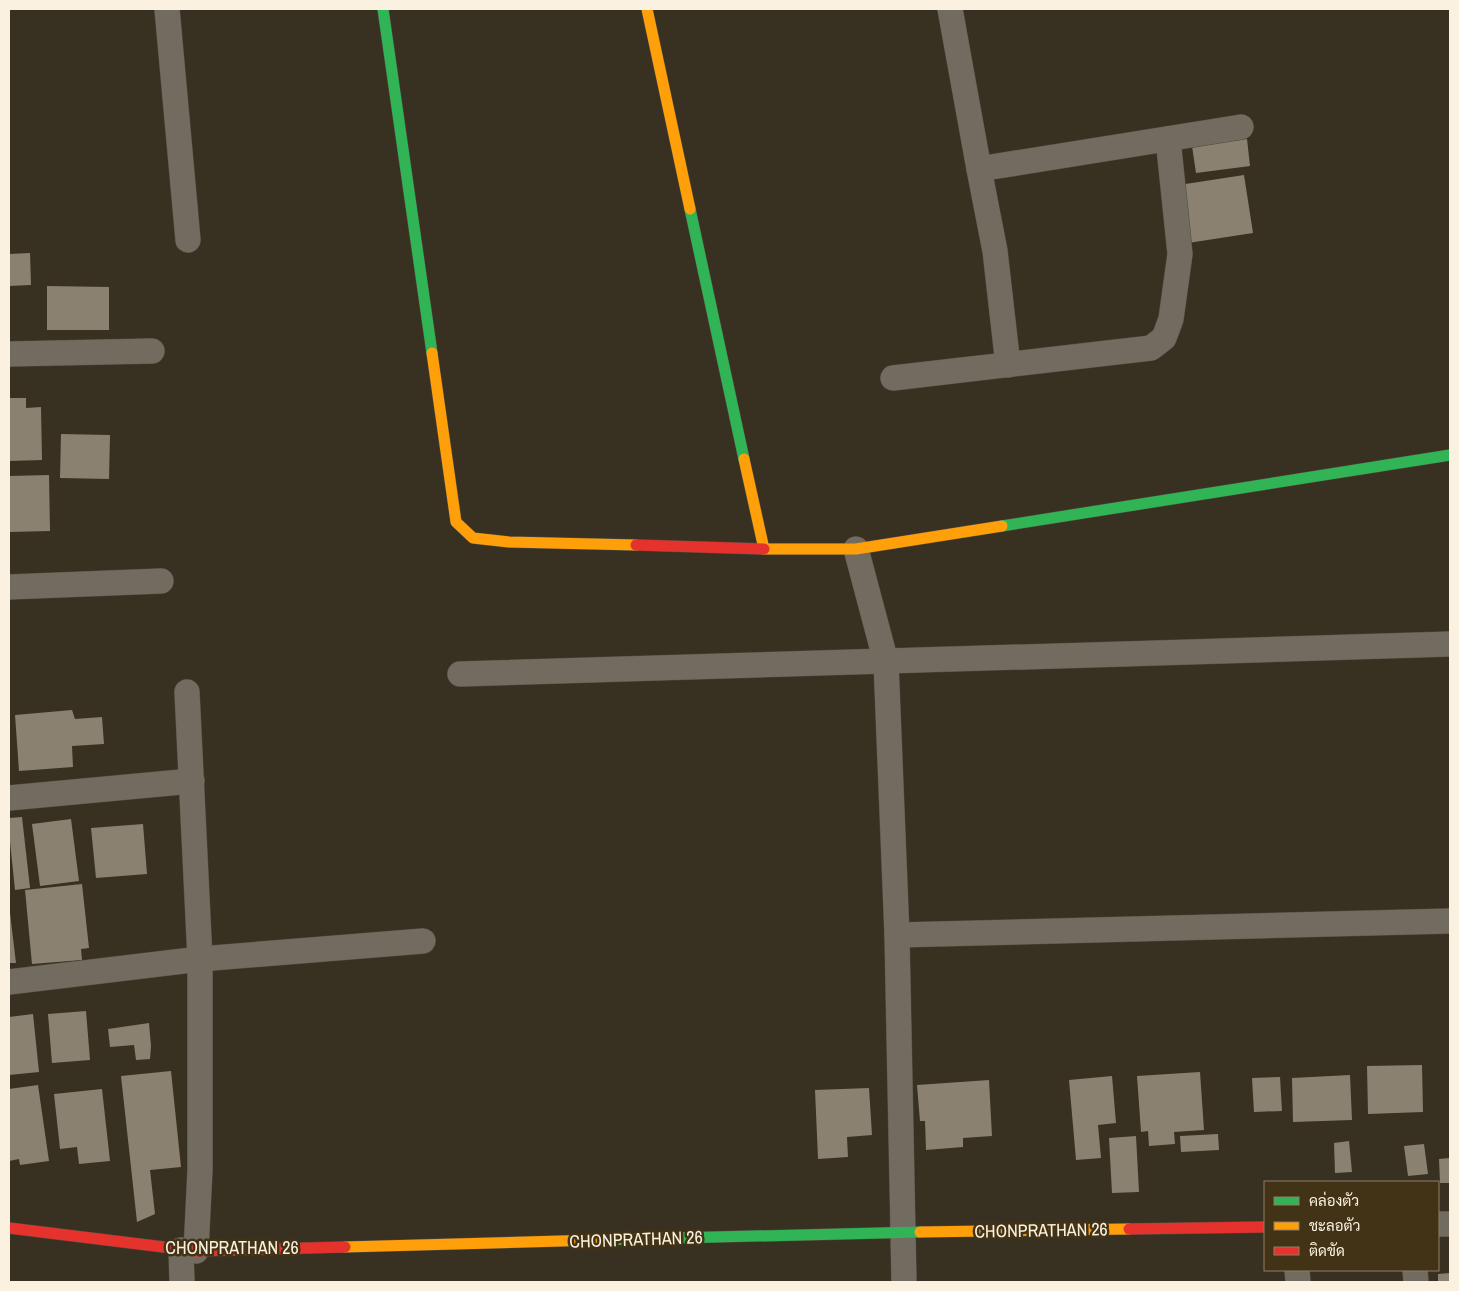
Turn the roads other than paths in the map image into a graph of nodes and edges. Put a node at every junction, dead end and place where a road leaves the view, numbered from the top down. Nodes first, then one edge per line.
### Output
1 (167, 9) edge
2 (383, 9) edge
3 (647, 9) edge
4 (950, 9) edge
5 (1241, 127) dead end
6 (1168, 139) junction
7 (979, 168) junction
8 (188, 240) dead end
9 (152, 351) dead end
10 (9, 354) edge
11 (1008, 365) junction
12 (893, 378) dead end
13 (1450, 456) edge
14 (764, 549) junction
15 (856, 549) junction
16 (161, 581) dead end
17 (9, 587) edge
18 (1450, 644) edge
19 (886, 662) junction
20 (460, 674) dead end
21 (187, 692) dead end
22 (192, 781) junction
23 (9, 798) edge
24 (1450, 921) edge
25 (898, 935) junction
26 (423, 941) dead end
27 (200, 958) junction
28 (9, 982) edge
29 (1264, 1227) edge
30 (9, 1228) edge
31 (903, 1232) junction
32 (188, 1250) junction
33 (182, 1282) edge
34 (904, 1282) edge

1 - 8 street
2 - 14 street
3 - 14 street
4 - 7 street
5 - 6 street
6 - 7 street
6 - 11 street
7 - 11 street
9 - 10 street
11 - 12 street
13 - 15 street
14 - 15 street
15 - 19 street
16 - 17 street
18 - 19 street
19 - 20 street
19 - 25 street
21 - 22 street
22 - 23 street
22 - 27 street
24 - 25 street
25 - 31 street
26 - 27 street
27 - 28 street
27 - 32 street
29 - 31 street, CHONPRATHAN 26
30 - 32 street, CHONPRATHAN 26
31 - 32 street, CHONPRATHAN 26
31 - 34 street
32 - 33 street

